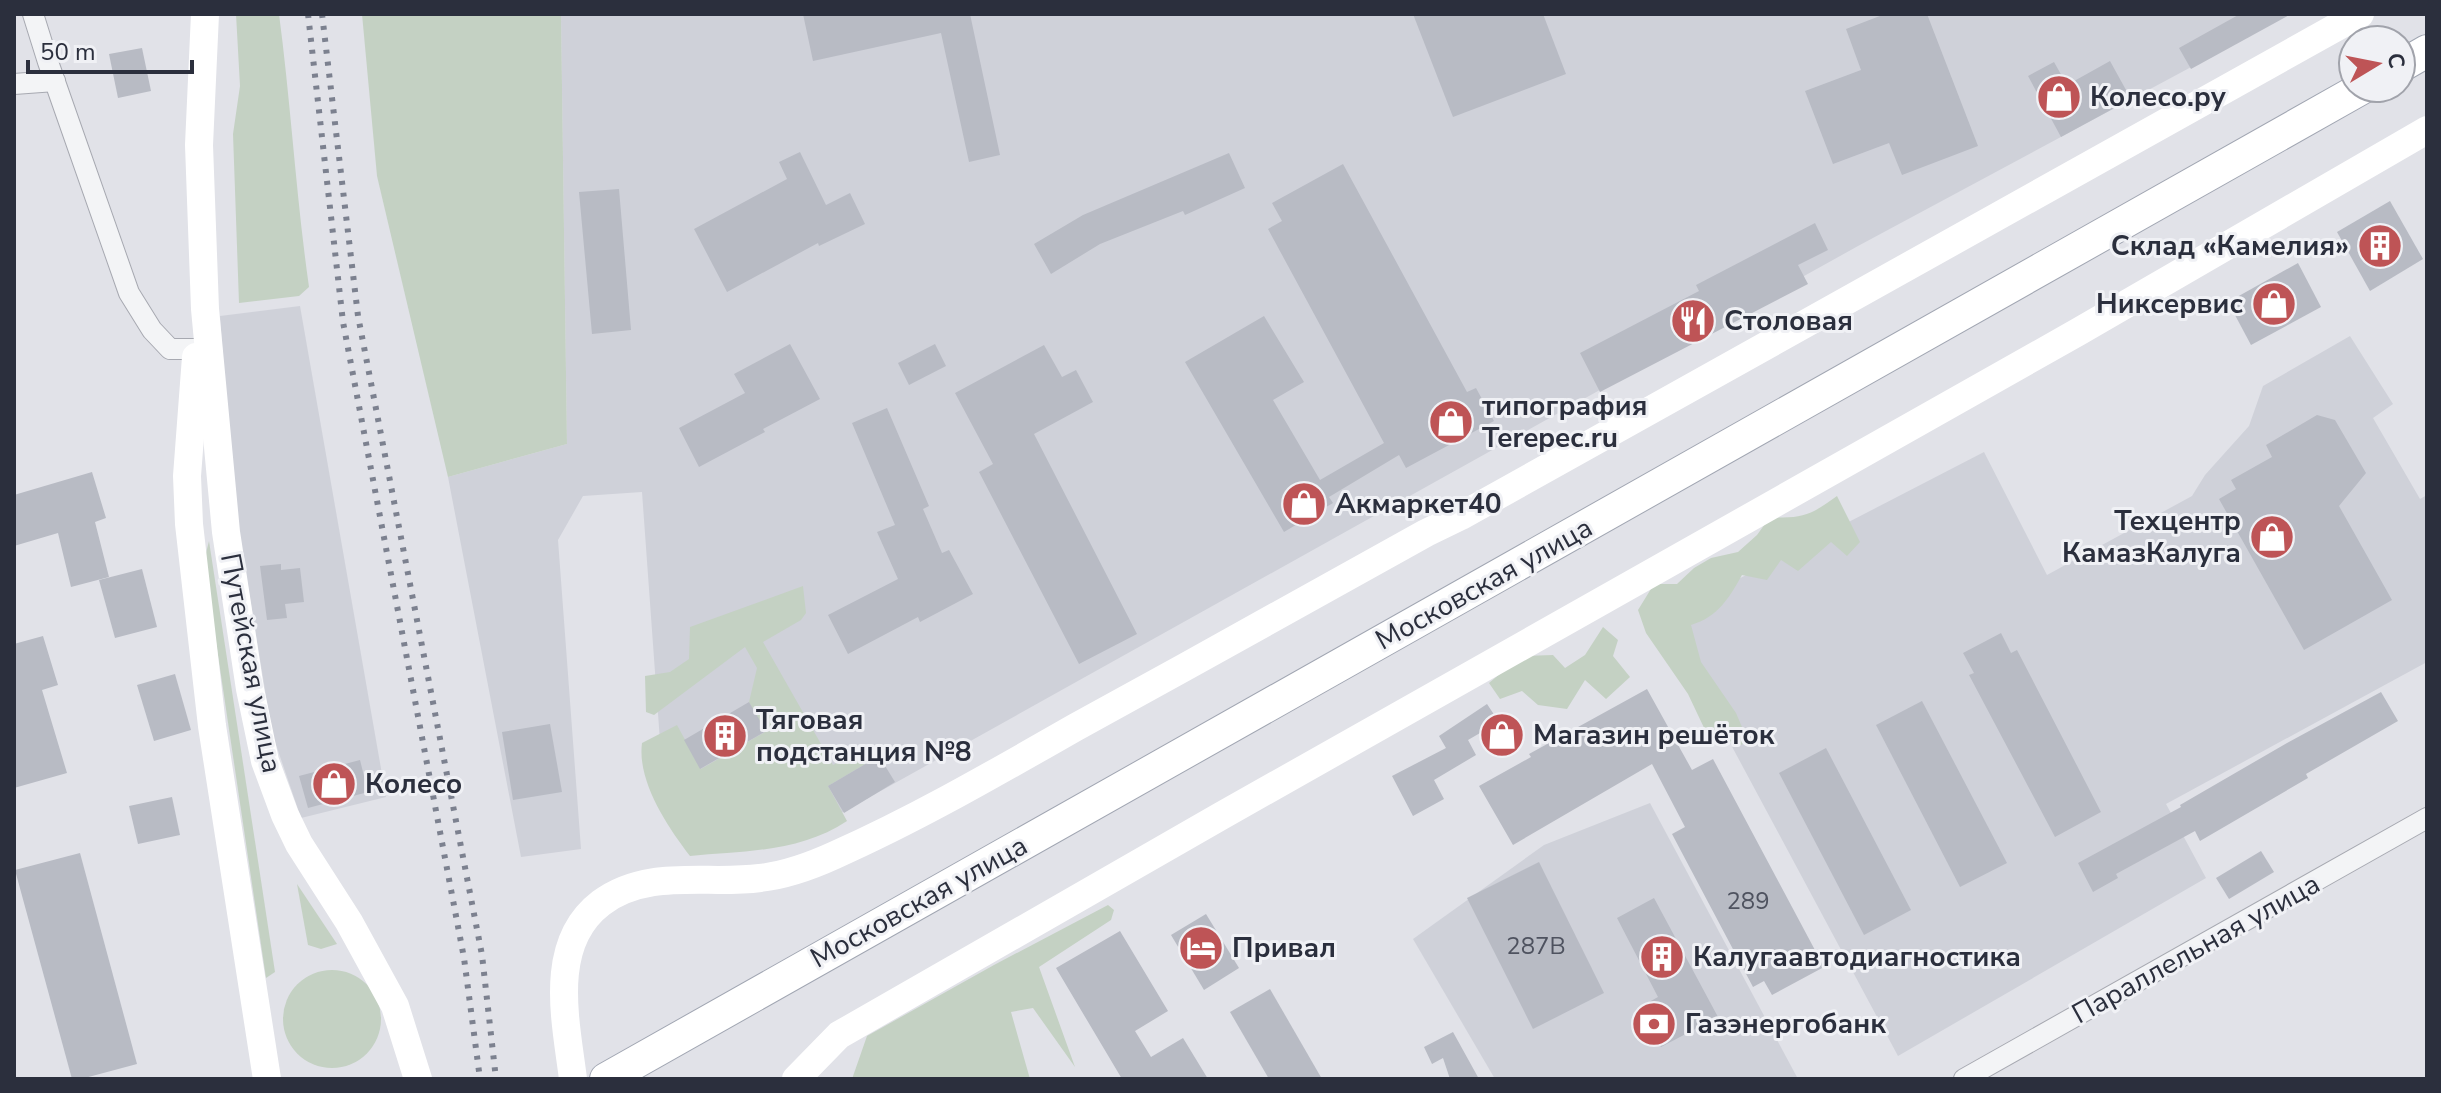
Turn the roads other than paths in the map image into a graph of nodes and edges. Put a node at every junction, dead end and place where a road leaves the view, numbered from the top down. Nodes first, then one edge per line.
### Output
1 (33, 14) edge
2 (205, 14) edge
3 (2360, 14) edge
4 (55, 81) junction
5 (14, 84) edge
6 (2337, 102) edge
7 (2427, 130) edge
8 (205, 309) junction
9 (197, 349) junction
10 (2427, 818) edge
11 (267, 1079) edge
12 (418, 1079) edge
13 (573, 1079) edge
14 (606, 1079) edge
15 (796, 1079) edge
16 (1964, 1079) edge

1 - 4 street
2 - 8 main road, Путейская улица
3 - 13 main road
4 - 5 street
4 - 9 street
6 - 14 main road, Московская улица
7 - 15 main road
8 - 9 main road, Путейская улица
8 - 12 main road, Путейская улица
9 - 11 main road, Путейская улица
10 - 16 street, Параллельная улица

